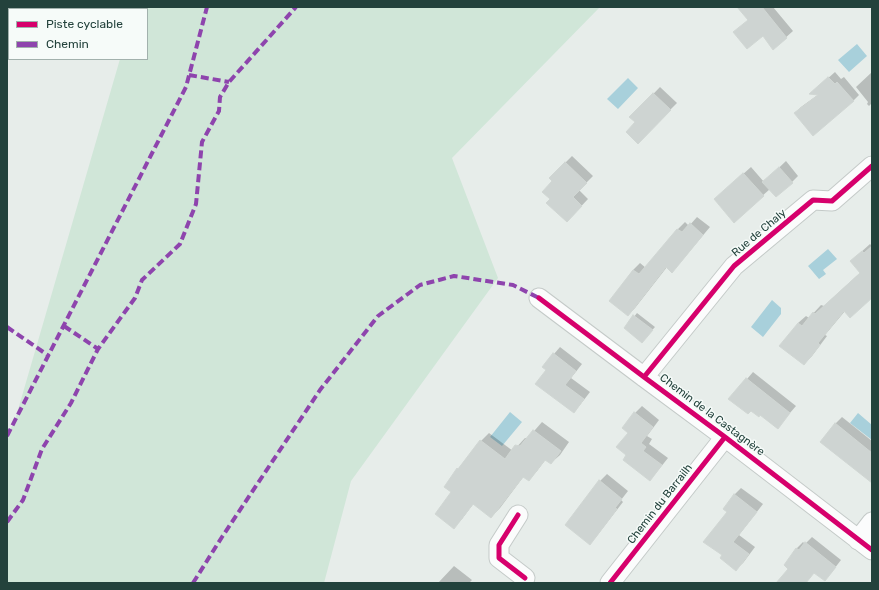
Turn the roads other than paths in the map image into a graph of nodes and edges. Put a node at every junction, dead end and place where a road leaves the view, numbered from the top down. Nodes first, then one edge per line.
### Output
1 (872, 166) edge
2 (539, 298) dead end
3 (644, 377) junction
4 (725, 437) junction
5 (518, 515) dead end
6 (872, 522) edge
7 (865, 545) edge
8 (526, 581) edge
9 (610, 583) edge

1 - 3 street, Rue de Chaly
2 - 3 street, Chemin de la Castagnère
3 - 4 street, Chemin de la Castagnère
4 - 7 street, Chemin de la Castagnère
4 - 9 street, Chemin du Barrailh
5 - 8 street
6 - 7 street

